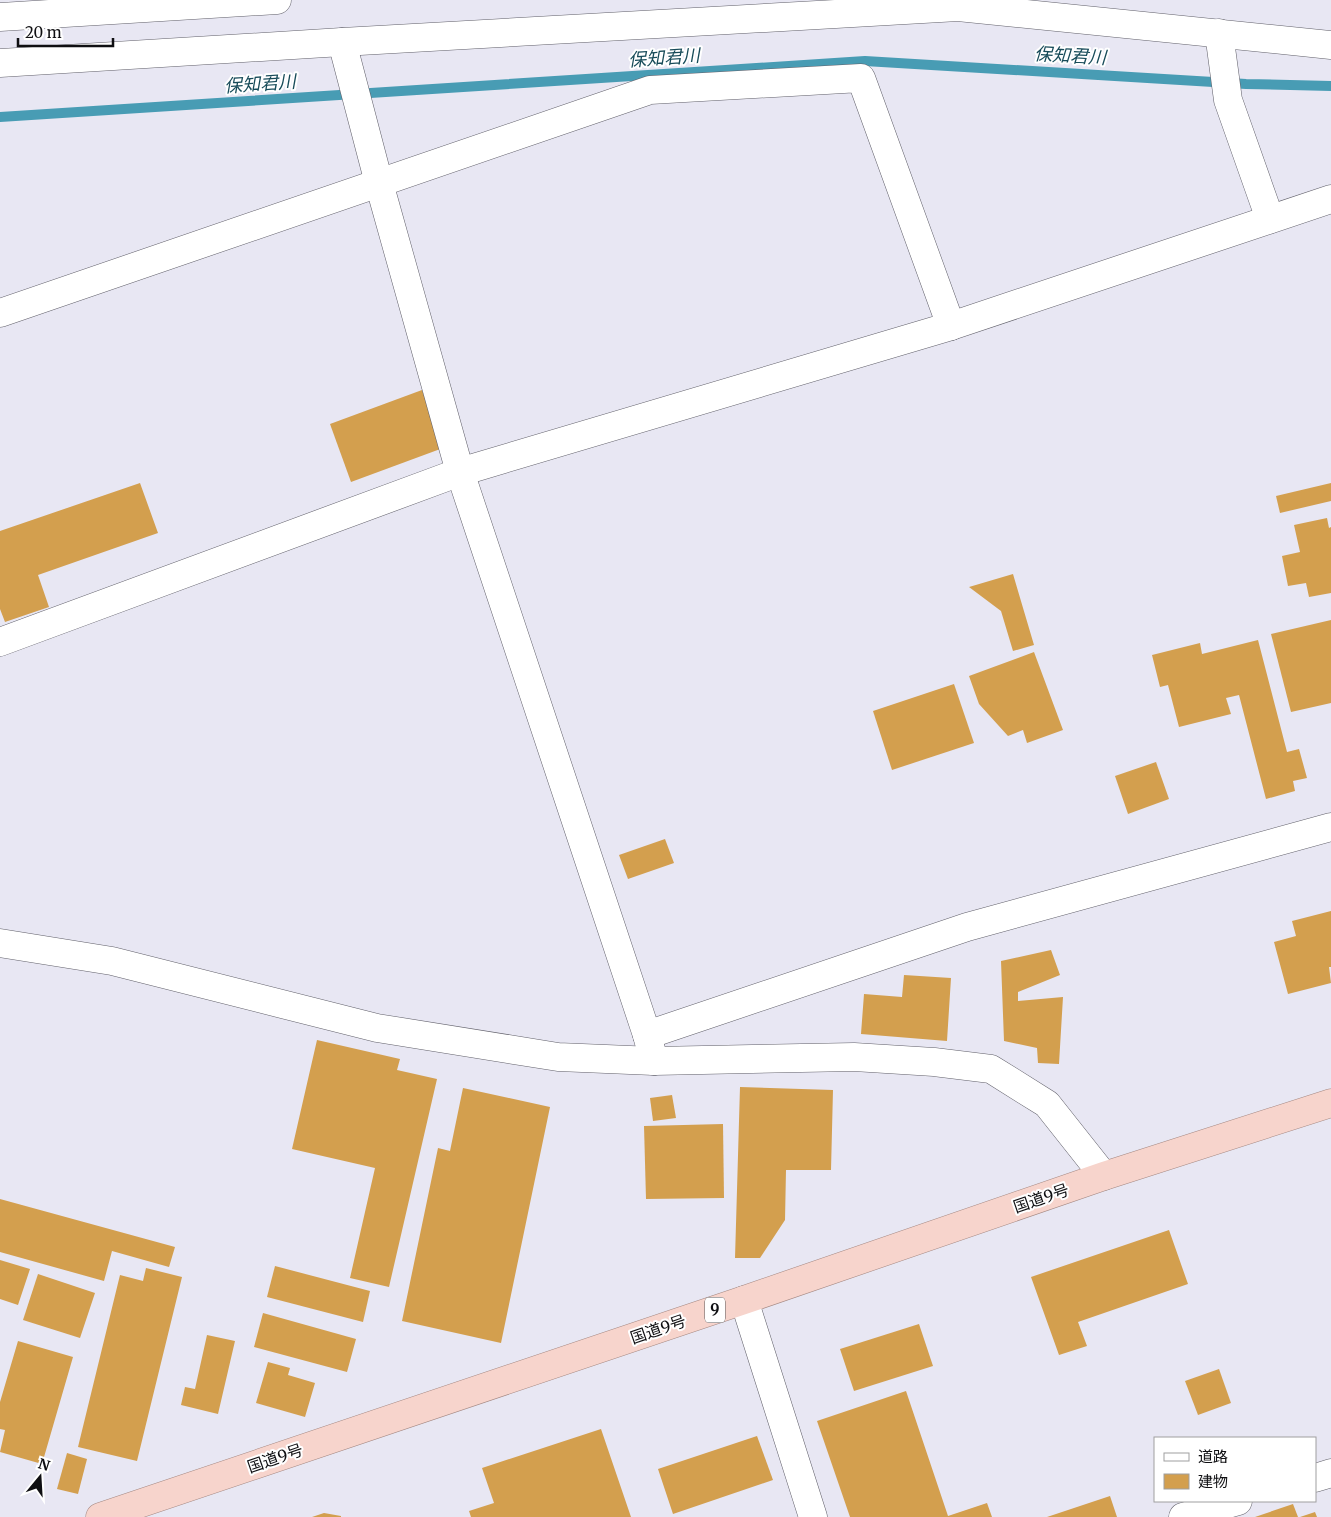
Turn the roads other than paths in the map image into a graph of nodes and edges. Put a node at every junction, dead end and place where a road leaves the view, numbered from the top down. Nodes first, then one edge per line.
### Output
1 (277, 0) edge
2 (0, 17) edge
3 (1219, 33) junction
4 (342, 42) junction
5 (1331, 45) edge
6 (0, 64) edge
7 (379, 183) junction
8 (1331, 199) edge
9 (1270, 219) junction
10 (0, 313) edge
11 (951, 326) junction
12 (460, 472) junction
13 (0, 642) edge
14 (1331, 828) edge
15 (0, 943) edge
16 (651, 1048) junction
17 (1331, 1103) edge
18 (1104, 1176) junction
19 (744, 1300) junction
20 (1331, 1473) edge
21 (1316, 1478) edge
22 (1235, 1502) edge
23 (100, 1517) edge
24 (813, 1517) edge
25 (1183, 1517) edge

1 - 2 street
3 - 4 street
3 - 5 street
3 - 9 street
4 - 6 street
4 - 7 street
7 - 10 street
7 - 11 street
7 - 12 street
8 - 9 street
9 - 11 street
11 - 12 street
12 - 13 street
12 - 16 street
14 - 16 street
15 - 16 street
16 - 18 street
17 - 18 highway, 国道9号 / 9
18 - 19 highway, 国道9号 / 9
19 - 23 highway, 国道9号 / 9
19 - 24 street
20 - 21 street
22 - 25 street

